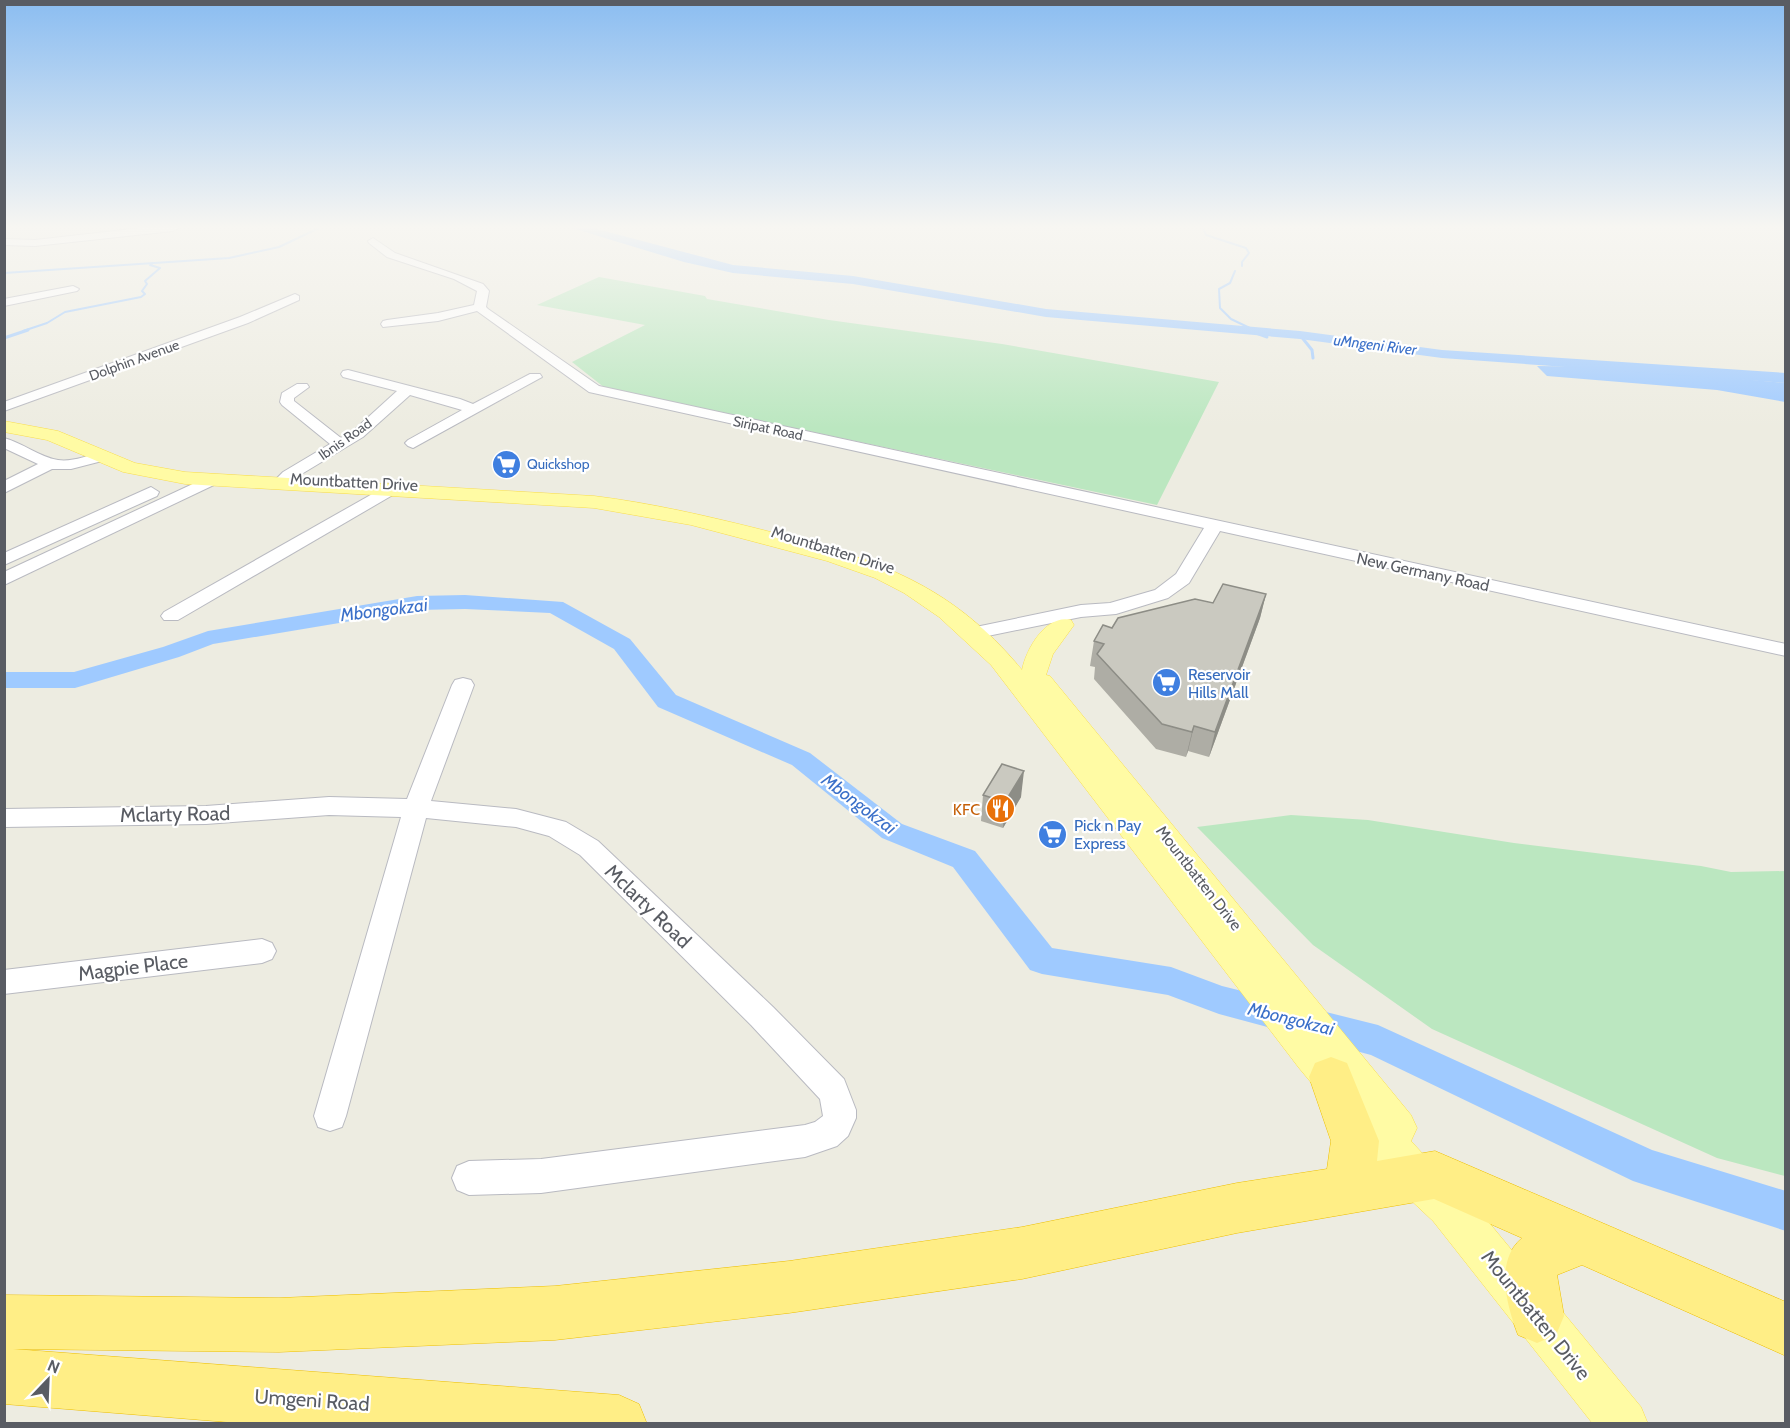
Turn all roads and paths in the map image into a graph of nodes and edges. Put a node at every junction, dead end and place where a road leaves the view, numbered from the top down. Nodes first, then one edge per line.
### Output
1 (45, 295) edge
2 (482, 295) edge
3 (295, 298) dead end
4 (4, 303) edge
5 (480, 307) junction
6 (387, 324) dead end
7 (348, 374) dead end
8 (535, 377) dead end
9 (302, 387) dead end
10 (408, 389) junction
11 (4, 407) edge
12 (474, 410) junction
13 (4, 420) edge
14 (4, 426) edge
15 (4, 443) edge
16 (413, 443) dead end
17 (341, 445) junction
18 (100, 457) junction
19 (51, 463) junction
20 (182, 478) junction
21 (212, 480) junction
22 (282, 481) junction
23 (394, 487) junction
24 (4, 488) edge
25 (1215, 525) junction
26 (4, 560) edge
27 (4, 579) edge
28 (1096, 612) junction
29 (171, 616) dead end
30 (1062, 625) junction
31 (987, 636) junction
32 (1785, 650) edge
33 (1034, 674) junction
34 (463, 685) dead end
35 (416, 808) junction
36 (4, 818) edge
37 (262, 951) dead end
38 (4, 982) edge
39 (1318, 1051) junction
40 (330, 1116) dead end
41 (469, 1178) dead end
42 (1433, 1186) junction
43 (1342, 1190) junction
44 (1580, 1241) junction
45 (1537, 1316) junction
46 (4, 1322) edge
47 (1785, 1329) edge
48 (4, 1376) edge
49 (619, 1424) edge
50 (1624, 1424) edge

1 - 4 street
2 - 5 street
3 - 11 street, Dolphin Avenue
5 - 6 street
5 - 25 street, Siripat Road
7 - 10 street
8 - 12 street
9 - 17 street
10 - 12 street
10 - 17 street, Ibnis Road
12 - 16 street
13 - 22 main road, Mountbatten Drive
14 - 18 main road, Mountbatten Drive
15 - 19 street
17 - 22 street, Ibnis Road
18 - 19 street
18 - 20 main road, Mountbatten Drive
19 - 24 street
20 - 21 main road, Mountbatten Drive
20 - 26 street
21 - 22 main road, Mountbatten Drive
21 - 27 street
22 - 23 main road, Mountbatten Drive
23 - 29 street
23 - 31 main road, Mountbatten Drive
25 - 28 street
25 - 32 street, New Germany Road
28 - 30 street
28 - 31 street
30 - 31 street
30 - 33 main road
31 - 33 main road, Mountbatten Drive
31 - 39 main road, Mountbatten Drive
33 - 39 main road, Mountbatten Drive
34 - 35 street
35 - 36 street, Mclarty Road
35 - 40 street
35 - 41 street, Mclarty Road
37 - 38 street, Magpie Place
39 - 42 main road, Mountbatten Drive
39 - 42 main road, Mountbatten Drive
39 - 43 highway
42 - 43 highway
42 - 44 highway
42 - 45 main road, Mountbatten Drive
43 - 46 highway
44 - 45 highway
44 - 47 highway
45 - 50 main road, Mountbatten Drive
48 - 49 highway, Umgeni Road

